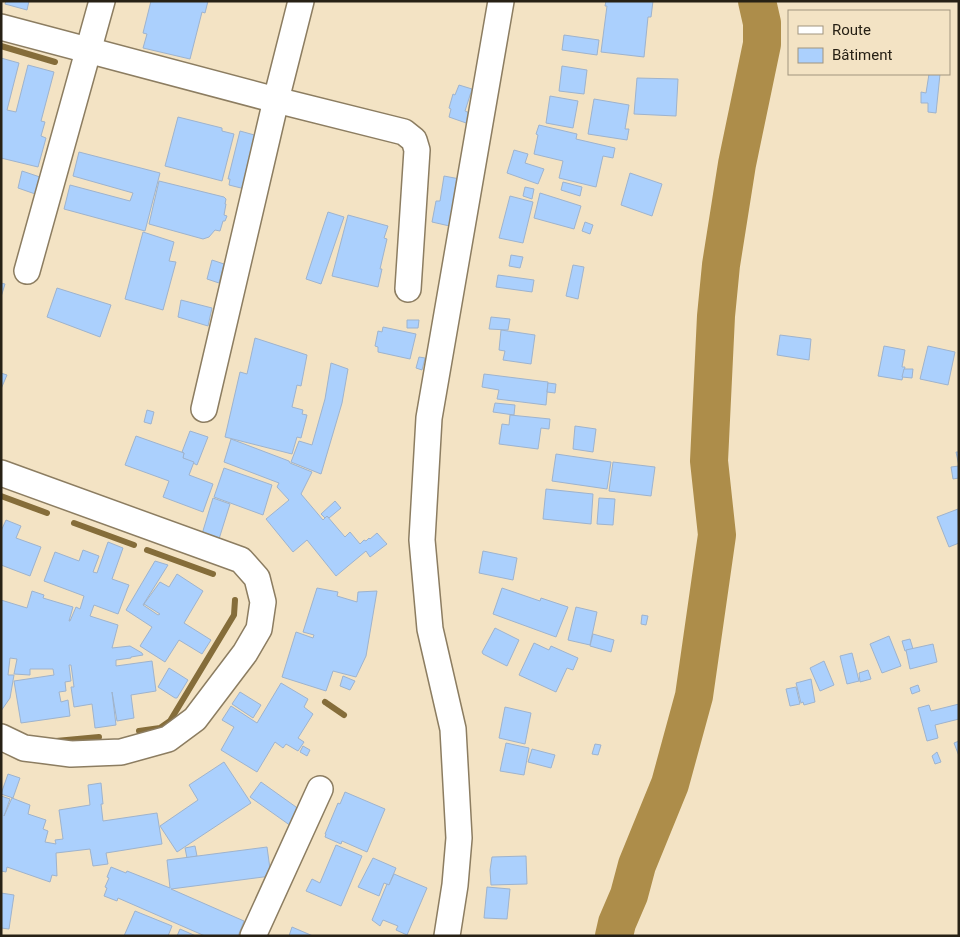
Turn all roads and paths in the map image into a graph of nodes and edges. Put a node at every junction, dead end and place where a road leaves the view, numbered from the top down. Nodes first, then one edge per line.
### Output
1 (102, 1) edge
2 (301, 1) edge
3 (501, 1) edge
4 (1, 27) edge
5 (88, 50) junction
6 (276, 100) junction
7 (27, 271) dead end
8 (408, 289) dead end
9 (204, 409) dead end
10 (1, 473) edge
11 (1, 737) edge
12 (320, 789) dead end
13 (253, 936) edge
14 (447, 936) edge

1 - 5 street
2 - 6 street
3 - 14 street
4 - 5 street
5 - 6 street
5 - 7 street
6 - 8 street
6 - 9 street
10 - 11 street
12 - 13 street

